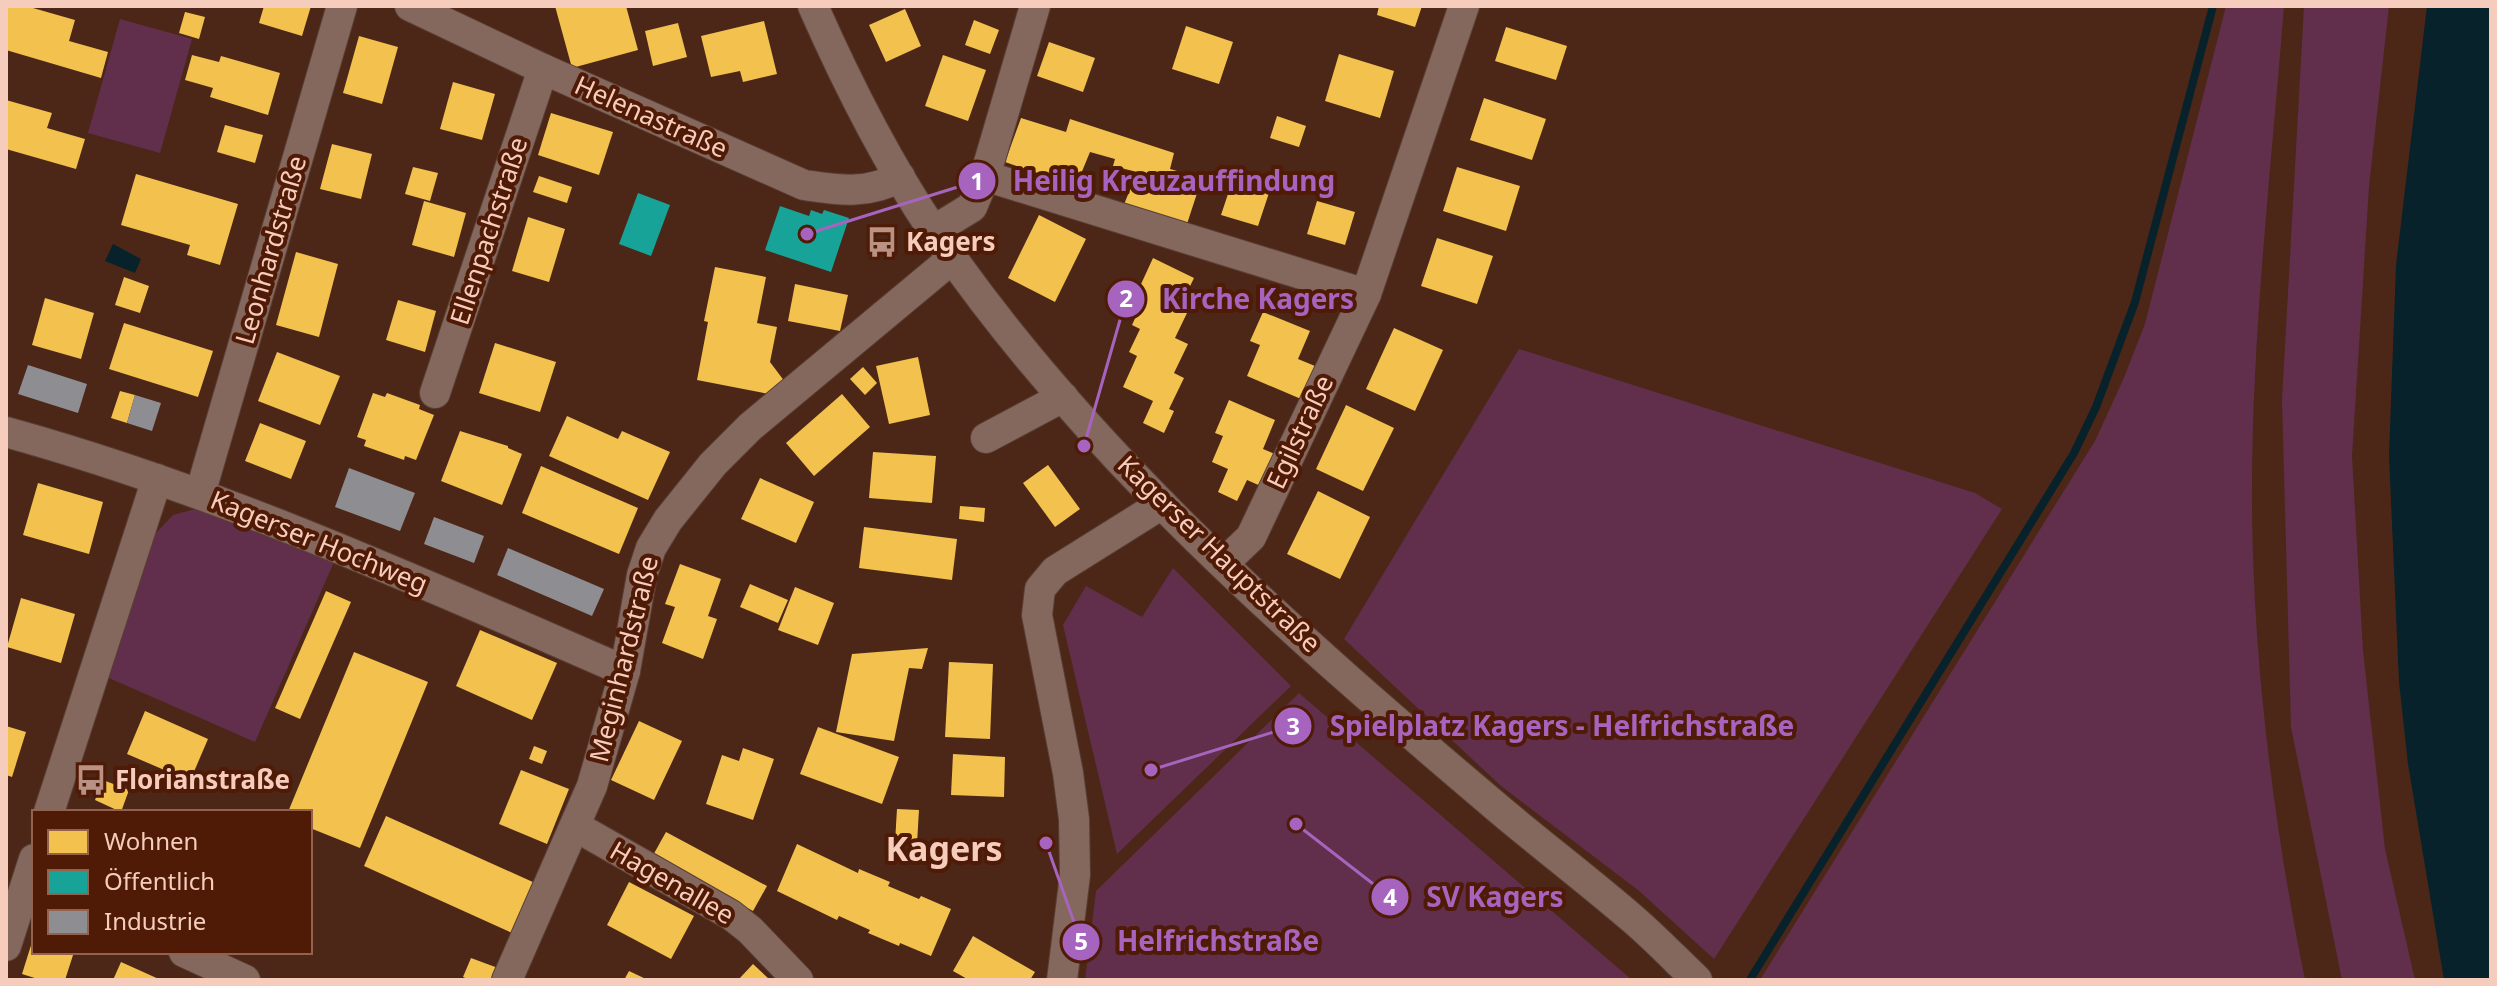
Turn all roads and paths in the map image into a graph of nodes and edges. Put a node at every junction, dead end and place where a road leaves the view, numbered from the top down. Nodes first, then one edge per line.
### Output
1 (342, 6) edge
2 (410, 6) edge
3 (813, 6) edge
4 (1035, 6) edge
5 (1464, 6) edge
6 (543, 69) junction
7 (985, 176) junction
8 (900, 177) junction
9 (933, 231) junction
10 (953, 258) junction
11 (1366, 294) junction
12 (435, 393) dead end
13 (1063, 397) junction
14 (6, 432) edge
15 (986, 438) dead end
16 (157, 479) junction
17 (200, 494) junction
18 (1162, 504) junction
19 (1224, 563) junction
20 (625, 671) junction
21 (50, 810) edge
22 (575, 826) junction
23 (32, 874) edge
24 (6, 946) edge
25 (188, 954) edge
26 (245, 980) edge
27 (507, 980) edge
28 (798, 980) edge
29 (1062, 980) edge
30 (1697, 980) edge

1 - 17 street, Leonhardstraße
2 - 6 street, Helenastraße
3 - 8 street, Kagerser Hauptstraße
4 - 7 street
5 - 11 street, Egilstraße
6 - 8 street, Helenastraße
6 - 12 street, Ellenpachstraße
7 - 9 street
7 - 11 street
8 - 9 street, Kagerser Hauptstraße
9 - 10 street, Kagerser Hauptstraße
10 - 13 street, Kagerser Hauptstraße
10 - 20 street, Meginhardstraße
11 - 19 street, Egilstraße
13 - 15 street
13 - 18 street, Kagerser Hauptstraße
14 - 16 street, Kagerser Hochweg
16 - 17 street, Kagerser Hochweg
16 - 21 street
17 - 20 street, Kagerser Hochweg
18 - 19 street, Kagerser Hauptstraße
18 - 29 street
19 - 30 street, Kagerser Hauptstraße
20 - 22 street, Meginhardstraße
22 - 27 street, Meginhardstraße
22 - 28 street, Hagenallee
23 - 24 street
25 - 26 street

